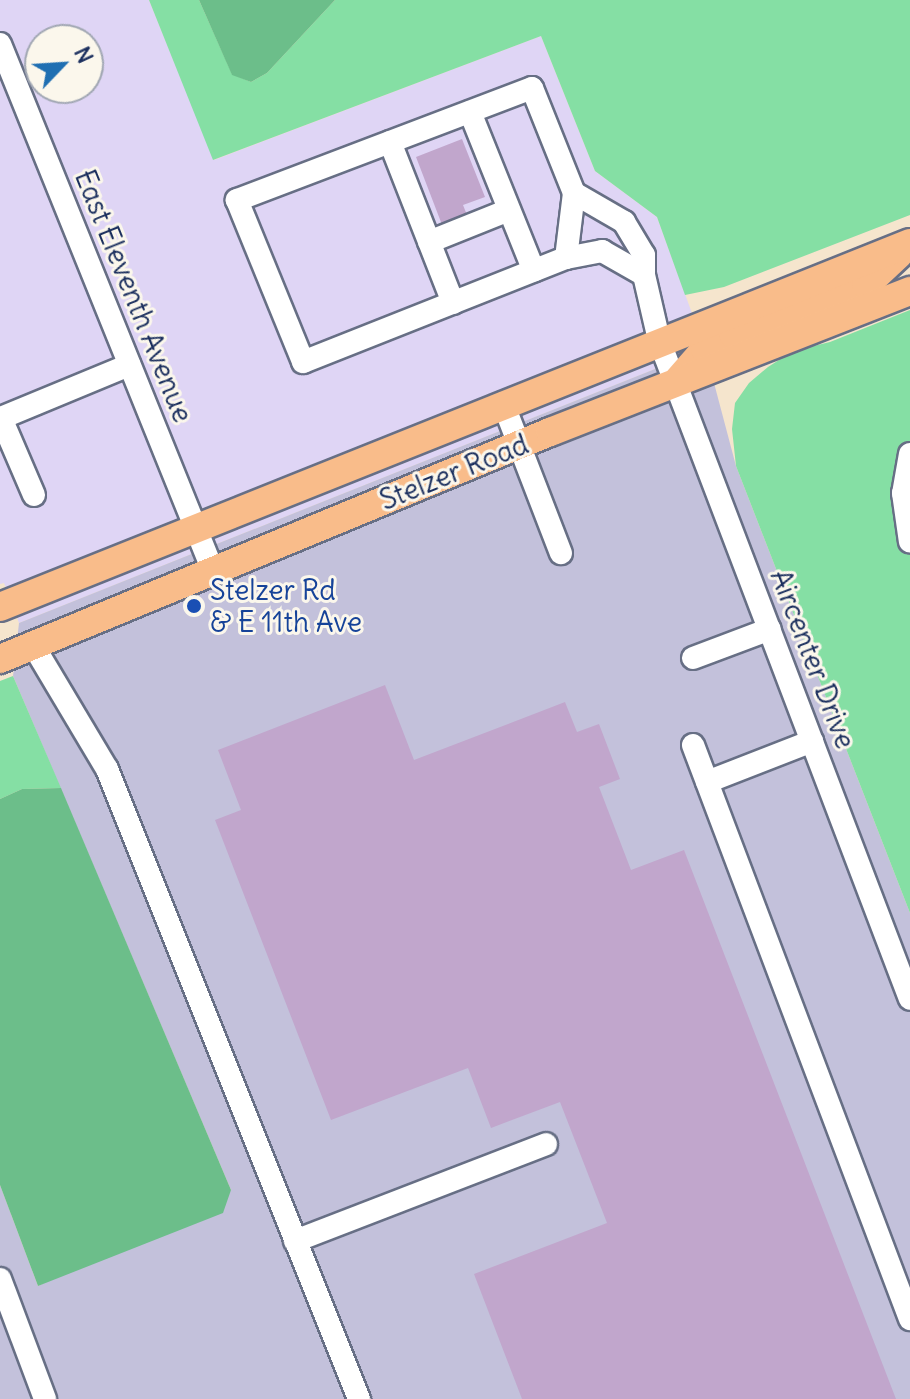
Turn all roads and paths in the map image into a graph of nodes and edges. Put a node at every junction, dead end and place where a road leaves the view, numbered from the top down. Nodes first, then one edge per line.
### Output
1 (0, 44) edge
2 (470, 112) junction
3 (390, 142) junction
4 (574, 193) junction
5 (509, 210) junction
6 (429, 242) junction
7 (910, 243) edge
8 (566, 258) junction
9 (534, 271) junction
10 (644, 275) junction
11 (910, 291) edge
12 (453, 303) junction
13 (659, 340) junction
14 (129, 365) junction
15 (676, 382) junction
16 (503, 403) junction
17 (520, 444) junction
18 (910, 454) edge
19 (34, 495) dead end
20 (195, 529) junction
21 (910, 542) edge
22 (561, 553) dead end
23 (213, 571) junction
24 (0, 607) edge
25 (770, 629) junction
26 (33, 645) junction
27 (693, 658) dead end
28 (0, 659) edge
29 (812, 741) junction
30 (693, 745) dead end
31 (707, 782) junction
32 (910, 999) edge
33 (546, 1144) dead end
34 (295, 1241) junction
35 (0, 1279) edge
36 (910, 1319) edge
37 (45, 1399) edge
38 (359, 1399) edge

1 - 14 street, East Eleventh Avenue
2 - 3 street
2 - 4 street
2 - 5 street
3 - 6 street
3 - 12 street
4 - 8 street
4 - 10 street, Aircenter Drive
5 - 6 street
5 - 9 street
6 - 12 street
7 - 13 main road, Stelzer Road
7 - 15 main road
8 - 9 street
8 - 10 street
9 - 12 street
10 - 13 street, Aircenter Drive
11 - 15 main road, Stelzer Road
13 - 15 street, Aircenter Drive
13 - 16 main road, Stelzer Road
14 - 19 street
14 - 20 street, East Eleventh Avenue
15 - 17 main road, Stelzer Road
15 - 25 street, Aircenter Drive
16 - 17 street
16 - 20 main road, Stelzer Road
17 - 22 street
17 - 23 main road, Stelzer Road
18 - 21 street
20 - 23 street, East Eleventh Avenue
20 - 24 main road, Stelzer Road
23 - 26 main road, Stelzer Road
25 - 27 street
25 - 29 street, Aircenter Drive
26 - 28 main road, Stelzer Road
26 - 34 street
29 - 31 street
29 - 32 street, Aircenter Drive
30 - 31 street
31 - 36 street
33 - 34 street
34 - 38 street
35 - 37 street

